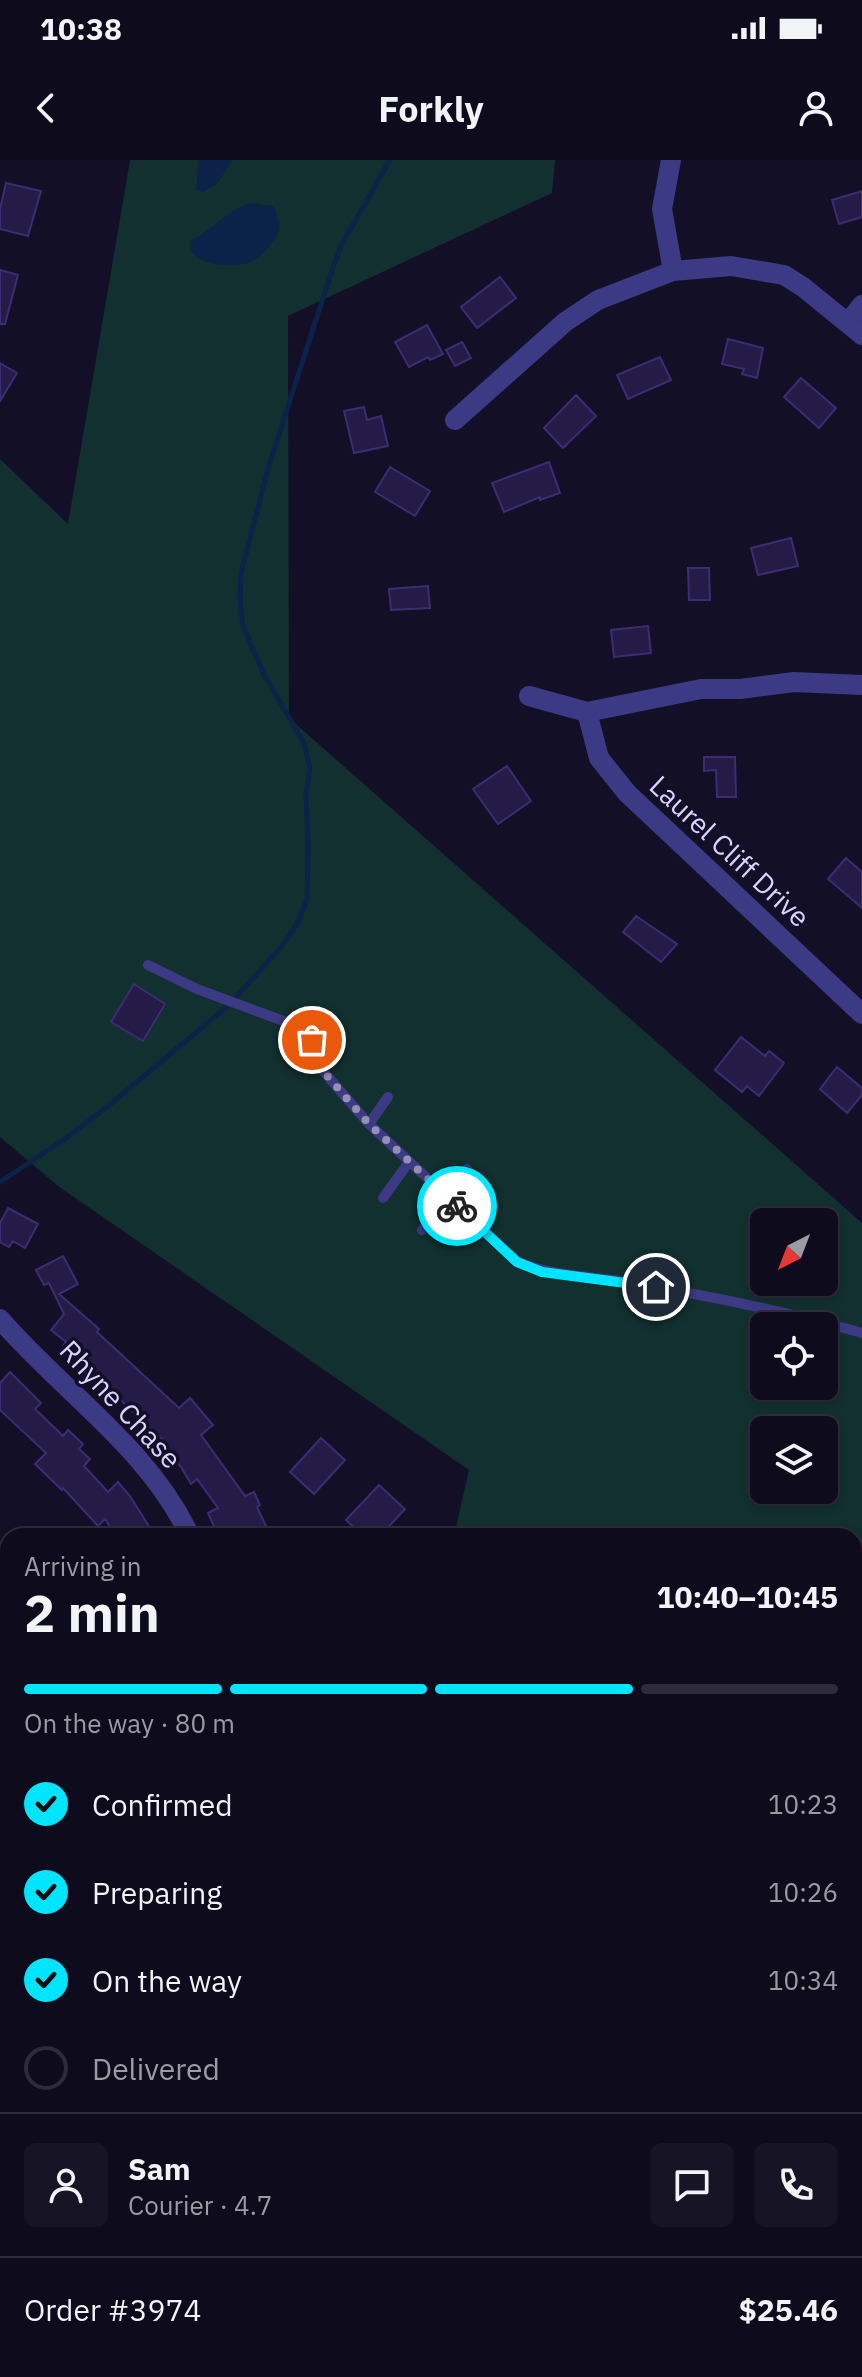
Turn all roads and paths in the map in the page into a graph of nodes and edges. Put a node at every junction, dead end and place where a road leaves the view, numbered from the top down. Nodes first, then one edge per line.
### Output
1 (671, 160) edge
2 (673, 271) junction
3 (862, 305) edge
4 (855, 329) edge
5 (455, 420) dead end
6 (862, 685) edge
7 (529, 696) dead end
8 (587, 712) junction
9 (148, 965) dead end
10 (862, 1014) edge
11 (388, 1097) dead end
12 (369, 1124) junction
13 (409, 1162) junction
14 (467, 1169) dead end
15 (383, 1198) dead end
16 (448, 1198) junction
17 (422, 1230) dead end
18 (0, 1319) edge
19 (862, 1333) edge
20 (186, 1528) edge

1 - 2 street
2 - 4 street
2 - 5 street
3 - 4 street
6 - 8 street
7 - 8 street
8 - 10 street, Laurel Cliff Drive
9 - 12 lane
11 - 12 lane
12 - 13 lane
13 - 15 lane
13 - 16 lane
14 - 16 lane
16 - 17 lane
16 - 19 lane
18 - 20 street, Rhyne Chase

